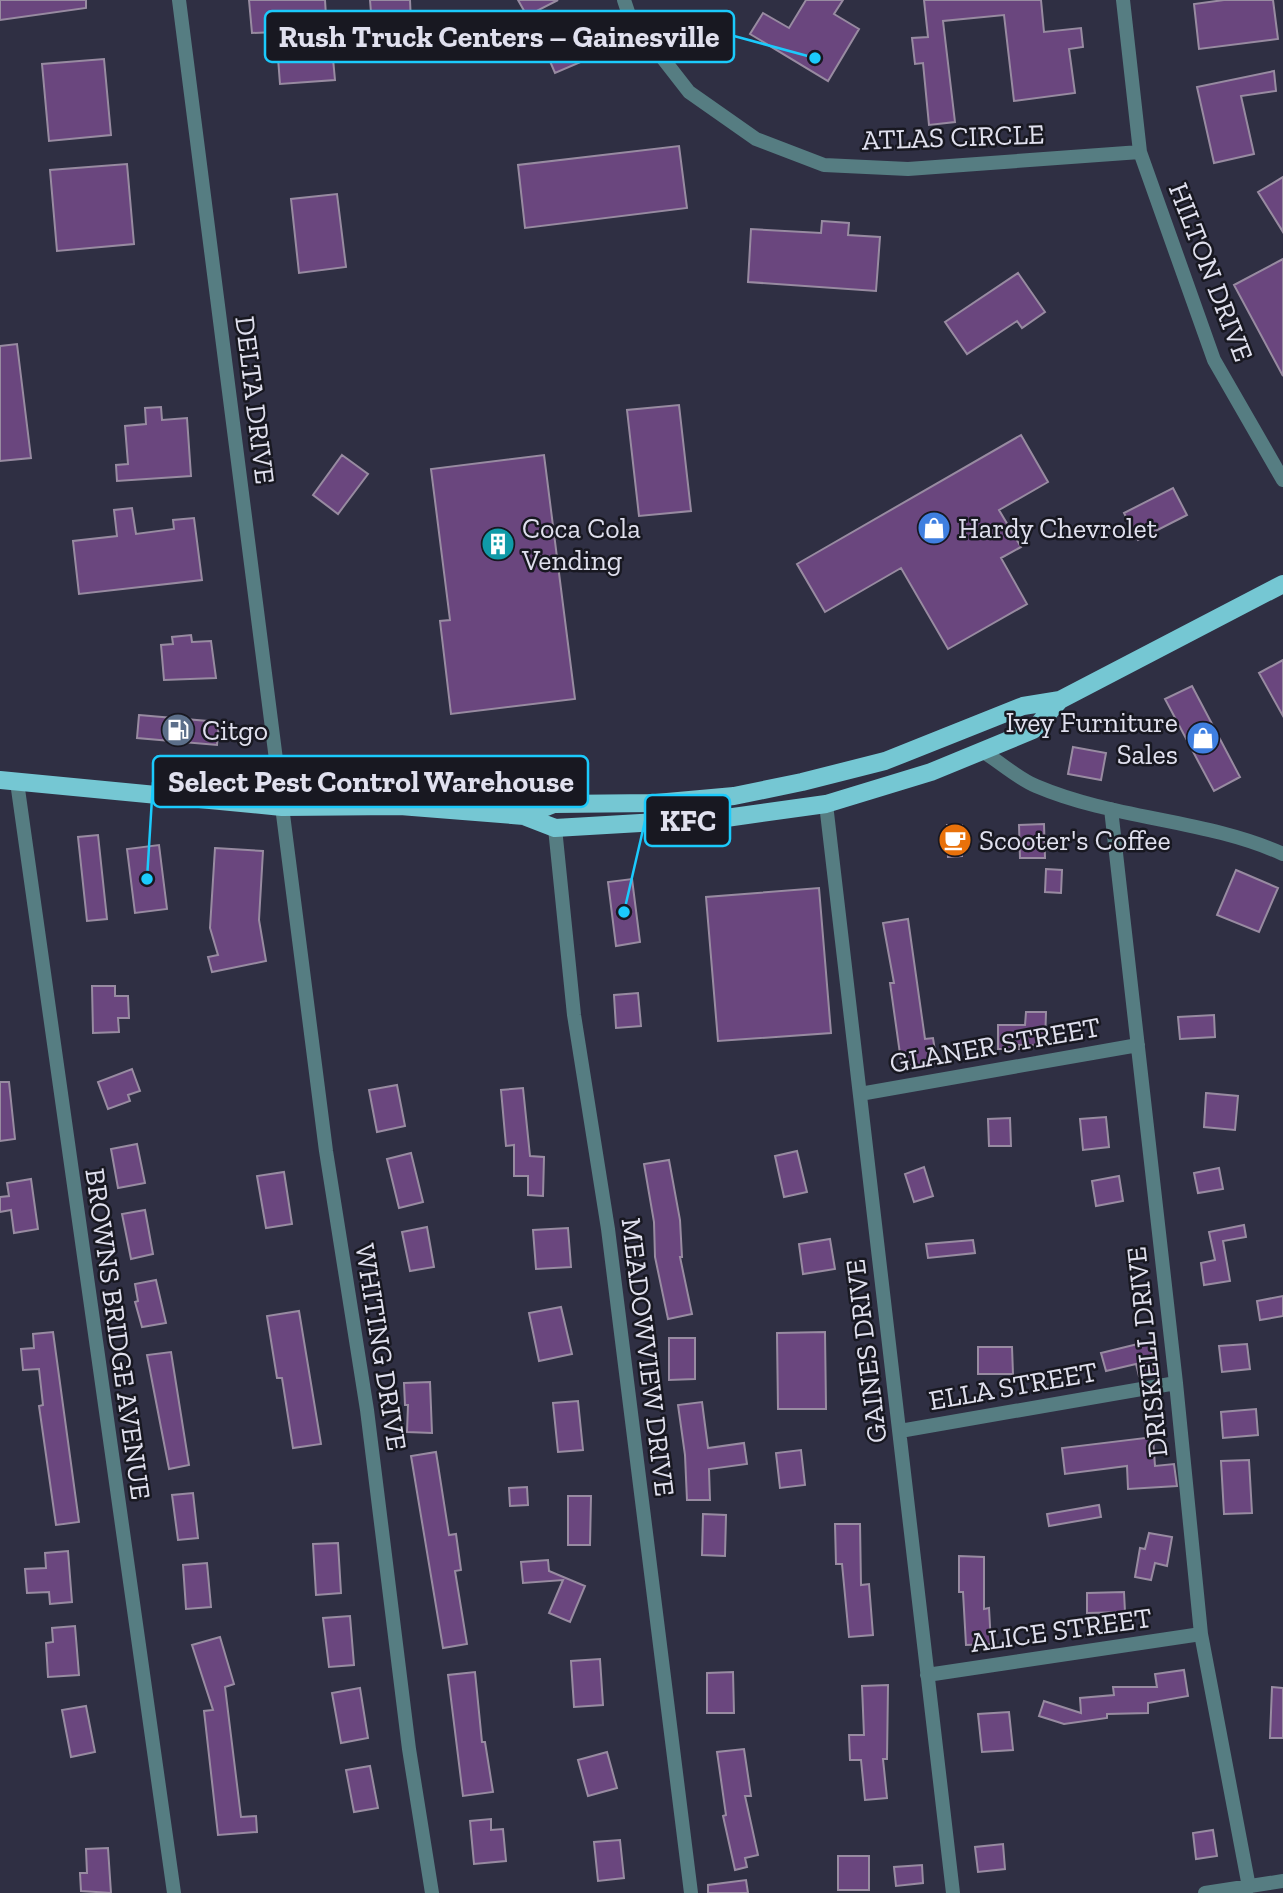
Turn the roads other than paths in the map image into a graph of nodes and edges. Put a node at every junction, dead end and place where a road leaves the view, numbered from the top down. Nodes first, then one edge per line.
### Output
1 (178, 0) edge
2 (624, 0) edge
3 (1123, 0) edge
4 (1140, 152) junction
5 (1283, 480) edge
6 (1283, 584) edge
7 (1060, 700) junction
8 (982, 751) junction
9 (8, 781) edge
10 (826, 804) junction
11 (282, 807) junction
12 (1111, 809) junction
13 (524, 816) junction
14 (555, 828) junction
15 (1283, 855) edge
16 (1138, 1045) junction
17 (860, 1094) junction
18 (1176, 1383) junction
19 (900, 1431) junction
20 (1201, 1634) junction
21 (927, 1675) junction
22 (1283, 1881) edge
23 (1250, 1887) junction
24 (174, 1893) edge
25 (432, 1893) edge
26 (691, 1893) edge
27 (953, 1893) edge
28 (1205, 1893) edge

1 - 11 street, DELTA DRIVE
2 - 4 street, ATLAS CIRCLE
3 - 4 street, HILTON DRIVE
4 - 5 street, HILTON DRIVE
6 - 7 main road
7 - 8 main road
7 - 13 main road
8 - 10 main road
8 - 12 street
9 - 11 main road
9 - 24 street, BROWNS BRIDGE AVENUE
10 - 14 main road
10 - 17 street, GAINES DRIVE
11 - 13 main road
11 - 25 street, WHITING DRIVE
12 - 15 street
12 - 16 street, DRISKELL DRIVE
13 - 14 main road
14 - 26 street, MEADOWVIEW DRIVE
16 - 17 street, GLANER STREET
16 - 18 street, DRISKELL DRIVE
17 - 19 street, GAINES DRIVE
18 - 19 street, ELLA STREET
18 - 20 street, DRISKELL DRIVE
19 - 21 street, GAINES DRIVE
20 - 21 street, ALICE STREET
20 - 23 street, DRISKELL DRIVE
21 - 27 street, GAINES DRIVE
22 - 23 street
23 - 28 street

